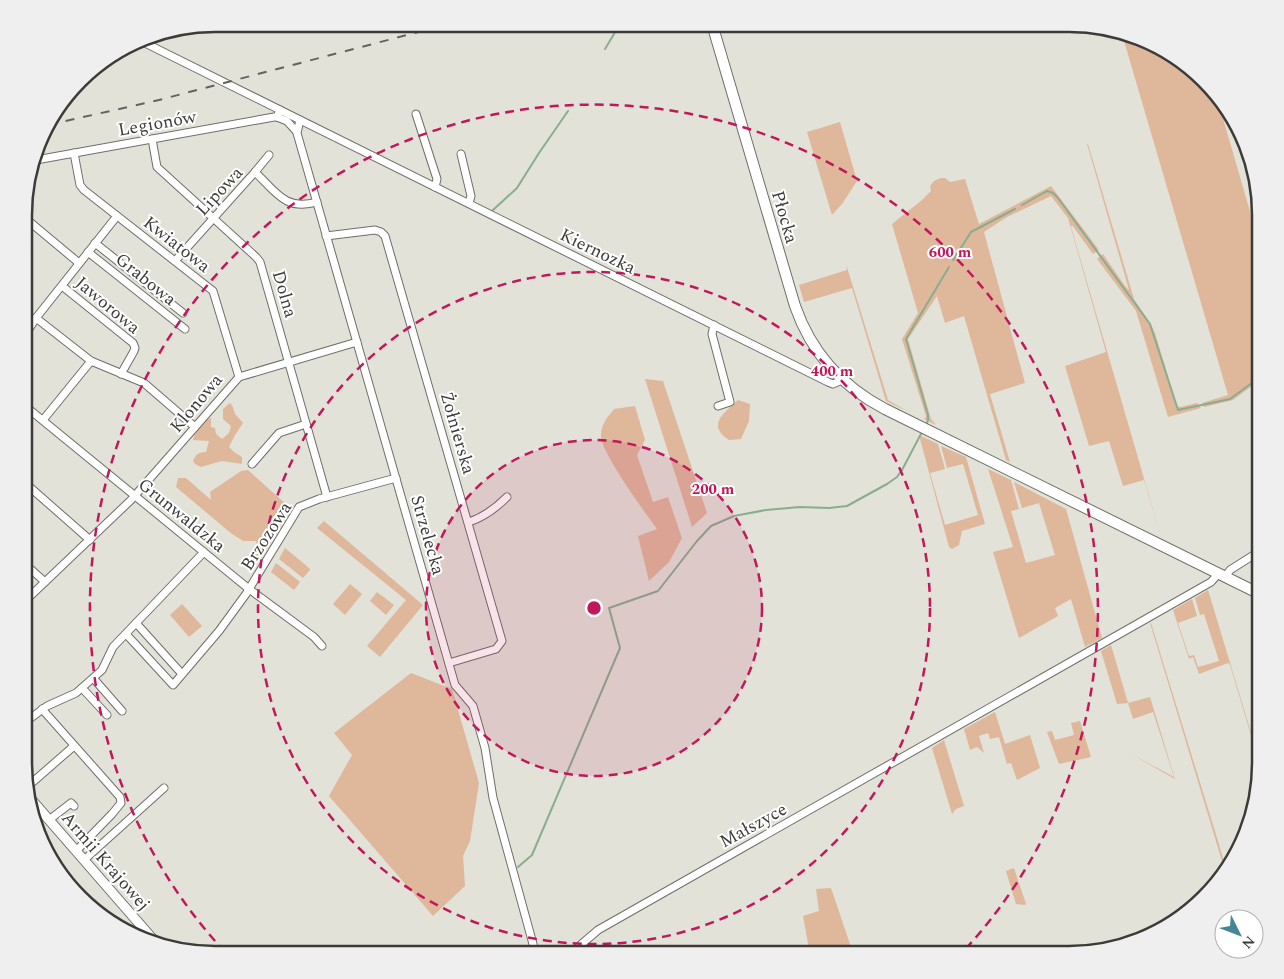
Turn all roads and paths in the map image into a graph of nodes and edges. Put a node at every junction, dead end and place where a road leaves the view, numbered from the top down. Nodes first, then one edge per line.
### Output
1 (714, 32) edge
2 (148, 45) edge
3 (278, 114) junction
4 (416, 114) dead end
5 (300, 120) junction
6 (296, 131) junction
7 (152, 139) junction
8 (74, 153) junction
9 (461, 154) dead end
10 (270, 155) dead end
11 (41, 159) edge
12 (255, 172) junction
13 (434, 187) junction
14 (317, 202) junction
15 (469, 204) junction
16 (117, 216) junction
17 (213, 218) junction
18 (32, 224) edge
19 (326, 236) junction
20 (95, 243) junction
21 (88, 252) junction
22 (175, 261) junction
23 (79, 263) junction
24 (62, 286) junction
25 (183, 313) dead end
26 (36, 318) junction
27 (32, 324) edge
28 (714, 325) junction
29 (185, 329) dead end
30 (357, 342) junction
31 (91, 361) junction
32 (288, 363) junction
33 (121, 374) junction
34 (239, 377) junction
35 (842, 380) junction
36 (718, 406) dead end
37 (32, 411) edge
38 (43, 420) junction
39 (306, 424) junction
40 (196, 427) junction
41 (252, 464) dead end
42 (396, 478) junction
43 (32, 489) edge
44 (135, 496) junction
45 (506, 497) dead end
46 (327, 498) junction
47 (468, 522) junction
48 (90, 540) junction
49 (204, 552) junction
50 (1252, 556) edge
51 (32, 570) edge
52 (1222, 575) junction
53 (45, 582) junction
54 (249, 589) junction
55 (1252, 590) edge
56 (32, 594) edge
57 (136, 623) junction
58 (126, 634) junction
59 (322, 646) dead end
60 (449, 663) junction
61 (182, 674) junction
62 (94, 679) junction
63 (82, 688) junction
64 (42, 710) junction
65 (122, 710) dead end
66 (107, 715) dead end
67 (32, 717) edge
68 (74, 746) junction
69 (33, 781) edge
70 (164, 788) dead end
71 (74, 806) dead end
72 (38, 808) edge
73 (48, 820) junction
74 (76, 851) junction
75 (84, 860) junction
76 (148, 934) edge
77 (534, 946) edge
78 (579, 946) edge

1 - 35 main road, Płocka
2 - 3 street
3 - 5 street, Kiernozka
3 - 6 street
3 - 7 street, Legionów
4 - 13 street
5 - 6 street
5 - 13 street, Kiernozka
6 - 14 street, Strzelecka
7 - 8 street, Legionów
7 - 17 street, Dolna
8 - 11 street, Legionów
8 - 16 street, Kwiatowa
9 - 15 street
10 - 12 street
12 - 14 street, Lipowa
12 - 17 street, Lipowa
13 - 15 street, Kiernozka
14 - 19 street, Strzelecka
15 - 28 street, Kiernozka
16 - 20 street
16 - 22 street, Kwiatowa
17 - 22 street, Lipowa
17 - 32 street, Dolna
18 - 23 street
19 - 30 street, Strzelecka
19 - 47 street, Żołnierska
20 - 21 street
20 - 25 street
21 - 23 street
21 - 29 street, Grabowa
22 - 34 street, Kwiatowa
23 - 24 street
24 - 26 street
24 - 33 street, Jaworowa
26 - 27 street
26 - 31 street
28 - 35 street, Kiernozka
28 - 36 street
30 - 32 street, Klonowa
30 - 42 street, Strzelecka
31 - 33 street
31 - 38 street
32 - 34 street, Klonowa
32 - 39 street, Dolna
33 - 40 street
34 - 40 street, Klonowa
35 - 52 main road, Płocka
37 - 38 street, Grunwaldzka
38 - 44 street, Grunwaldzka
39 - 41 street
39 - 46 street, Dolna
40 - 44 street, Klonowa
42 - 46 street, Brzozowa
42 - 60 street, Strzelecka
43 - 48 street
44 - 48 street, Klonowa
44 - 49 street, Grunwaldzka
45 - 47 street
46 - 54 street, Brzozowa
47 - 60 street, Żołnierska
48 - 53 street, Klonowa
49 - 54 street, Grunwaldzka
49 - 57 street
50 - 52 street, Małszyce
51 - 53 street
52 - 55 main road, Płocka
52 - 78 street, Małszyce
53 - 56 street, Klonowa
54 - 59 street, Grunwaldzka
54 - 61 street, Brzozowa
57 - 58 street
57 - 61 street
58 - 61 street, Brzozowa
58 - 62 street
60 - 77 street, Strzelecka
62 - 63 street
62 - 65 street
63 - 64 street
63 - 66 street
64 - 67 street
64 - 68 street
68 - 69 street
68 - 74 street
70 - 75 street
71 - 73 street
72 - 73 street, Armii Krajowej
73 - 74 street, Armii Krajowej
74 - 75 street, Armii Krajowej
75 - 76 street, Armii Krajowej

